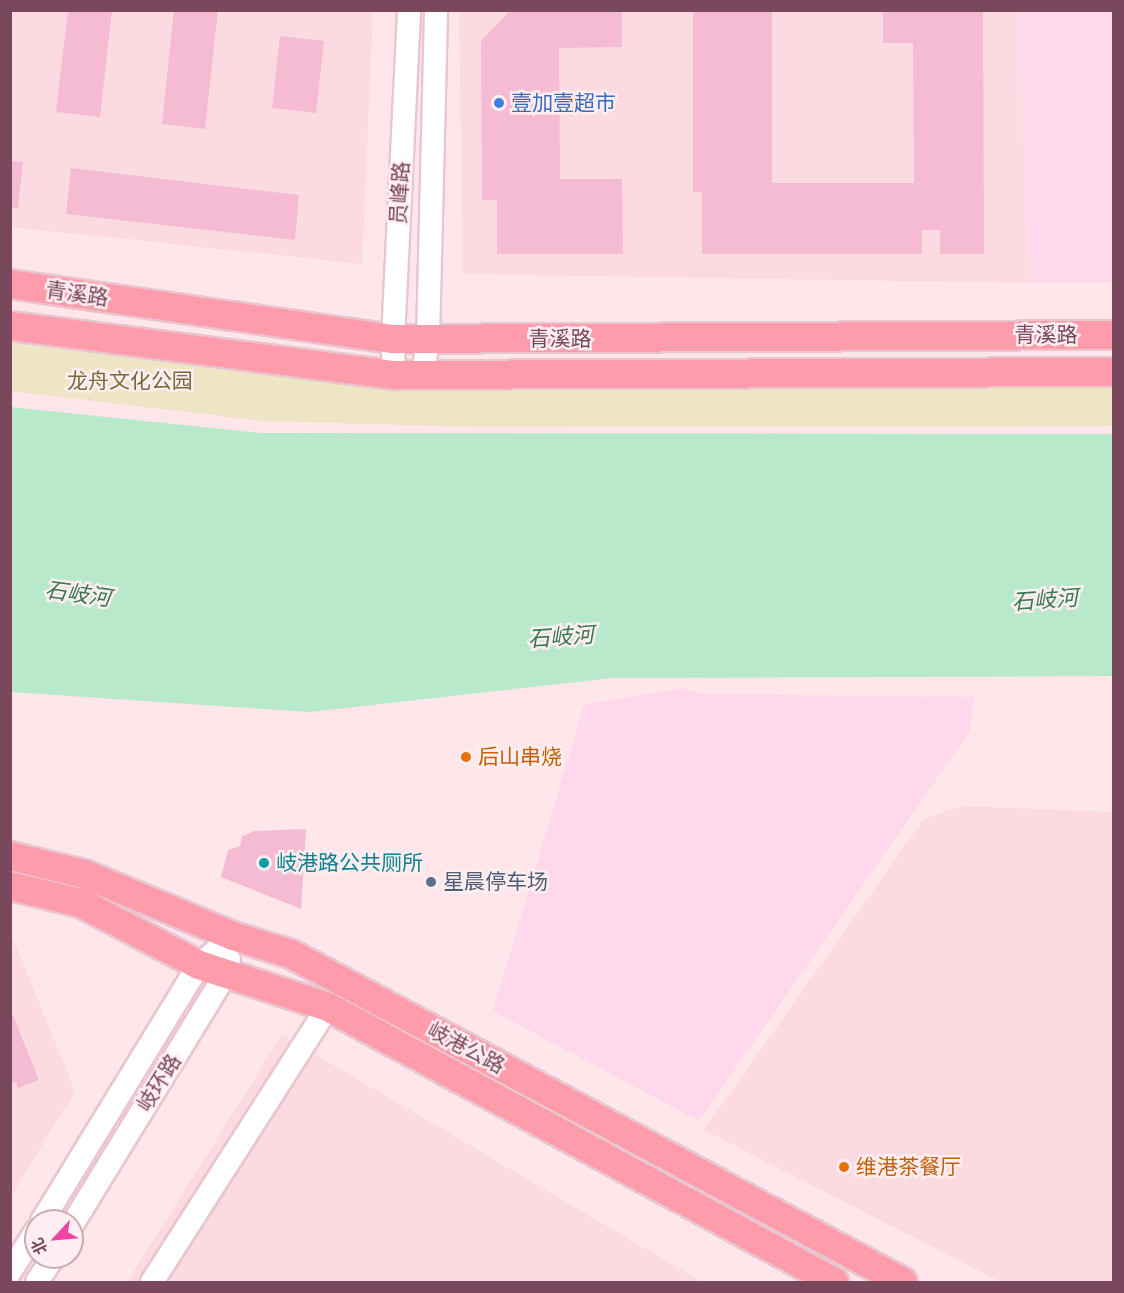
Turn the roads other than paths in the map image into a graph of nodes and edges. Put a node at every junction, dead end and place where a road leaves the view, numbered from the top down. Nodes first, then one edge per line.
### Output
1 (409, 10) edge
2 (436, 10) edge
3 (10, 284) edge
4 (10, 326) edge
5 (1113, 335) edge
6 (393, 339) junction
7 (428, 340) junction
8 (1113, 372) edge
9 (394, 375) junction
10 (423, 375) junction
11 (10, 856) edge
12 (10, 886) edge
13 (233, 936) junction
14 (199, 965) junction
15 (226, 974) junction
16 (328, 1007) junction
17 (49, 1209) edge
18 (82, 1209) edge
19 (24, 1250) edge
20 (45, 1269) edge
21 (10, 1272) edge
22 (37, 1282) edge
23 (152, 1282) edge
24 (834, 1282) edge
25 (903, 1282) edge

1 - 6 street, 员峰路
2 - 7 street, 员峰路
3 - 6 main road, 青溪路
4 - 9 main road, 青溪路
5 - 7 main road, 青溪路
6 - 7 main road, 青溪路
6 - 9 street, 员峰路
7 - 10 street, 员峰路
8 - 10 main road, 青溪路
9 - 10 main road, 青溪路
11 - 13 main road, 岐港公路
12 - 14 main road, 岐港公路
13 - 14 street, 岐环路
13 - 15 street, 岐环路
13 - 25 main road, 岐港公路
14 - 15 main road, 岐港公路
14 - 17 street, 岐环路
15 - 16 main road, 岐港公路
15 - 18 street, 岐环路
16 - 23 street
16 - 24 main road, 岐港公路
19 - 21 street
20 - 22 street

